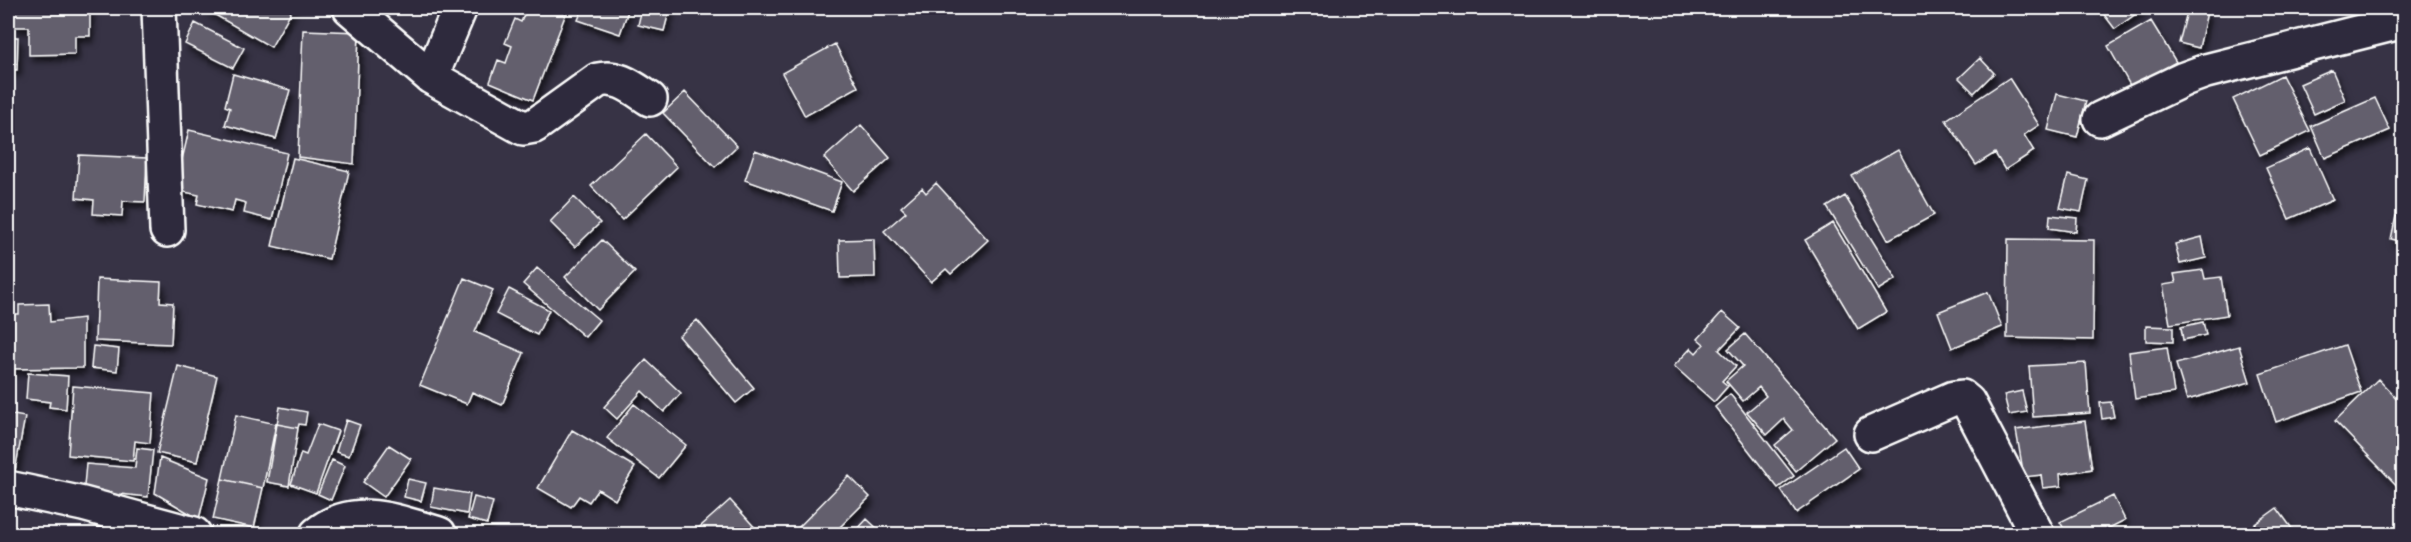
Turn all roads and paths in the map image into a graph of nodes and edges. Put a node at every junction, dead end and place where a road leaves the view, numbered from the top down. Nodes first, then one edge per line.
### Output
1 (159, 8) edge
2 (350, 8) edge
3 (460, 8) edge
4 (2403, 21) edge
5 (431, 77) junction
6 (650, 99) dead end
7 (2100, 119) dead end
8 (167, 230) dead end
9 (1871, 434) dead end
10 (8, 488) edge
11 (194, 534) edge
12 (317, 534) edge
13 (439, 534) edge
14 (2037, 534) edge

1 - 8 street
2 - 5 street
3 - 5 street
4 - 7 street
5 - 6 street
9 - 14 street
10 - 11 street
12 - 13 street

